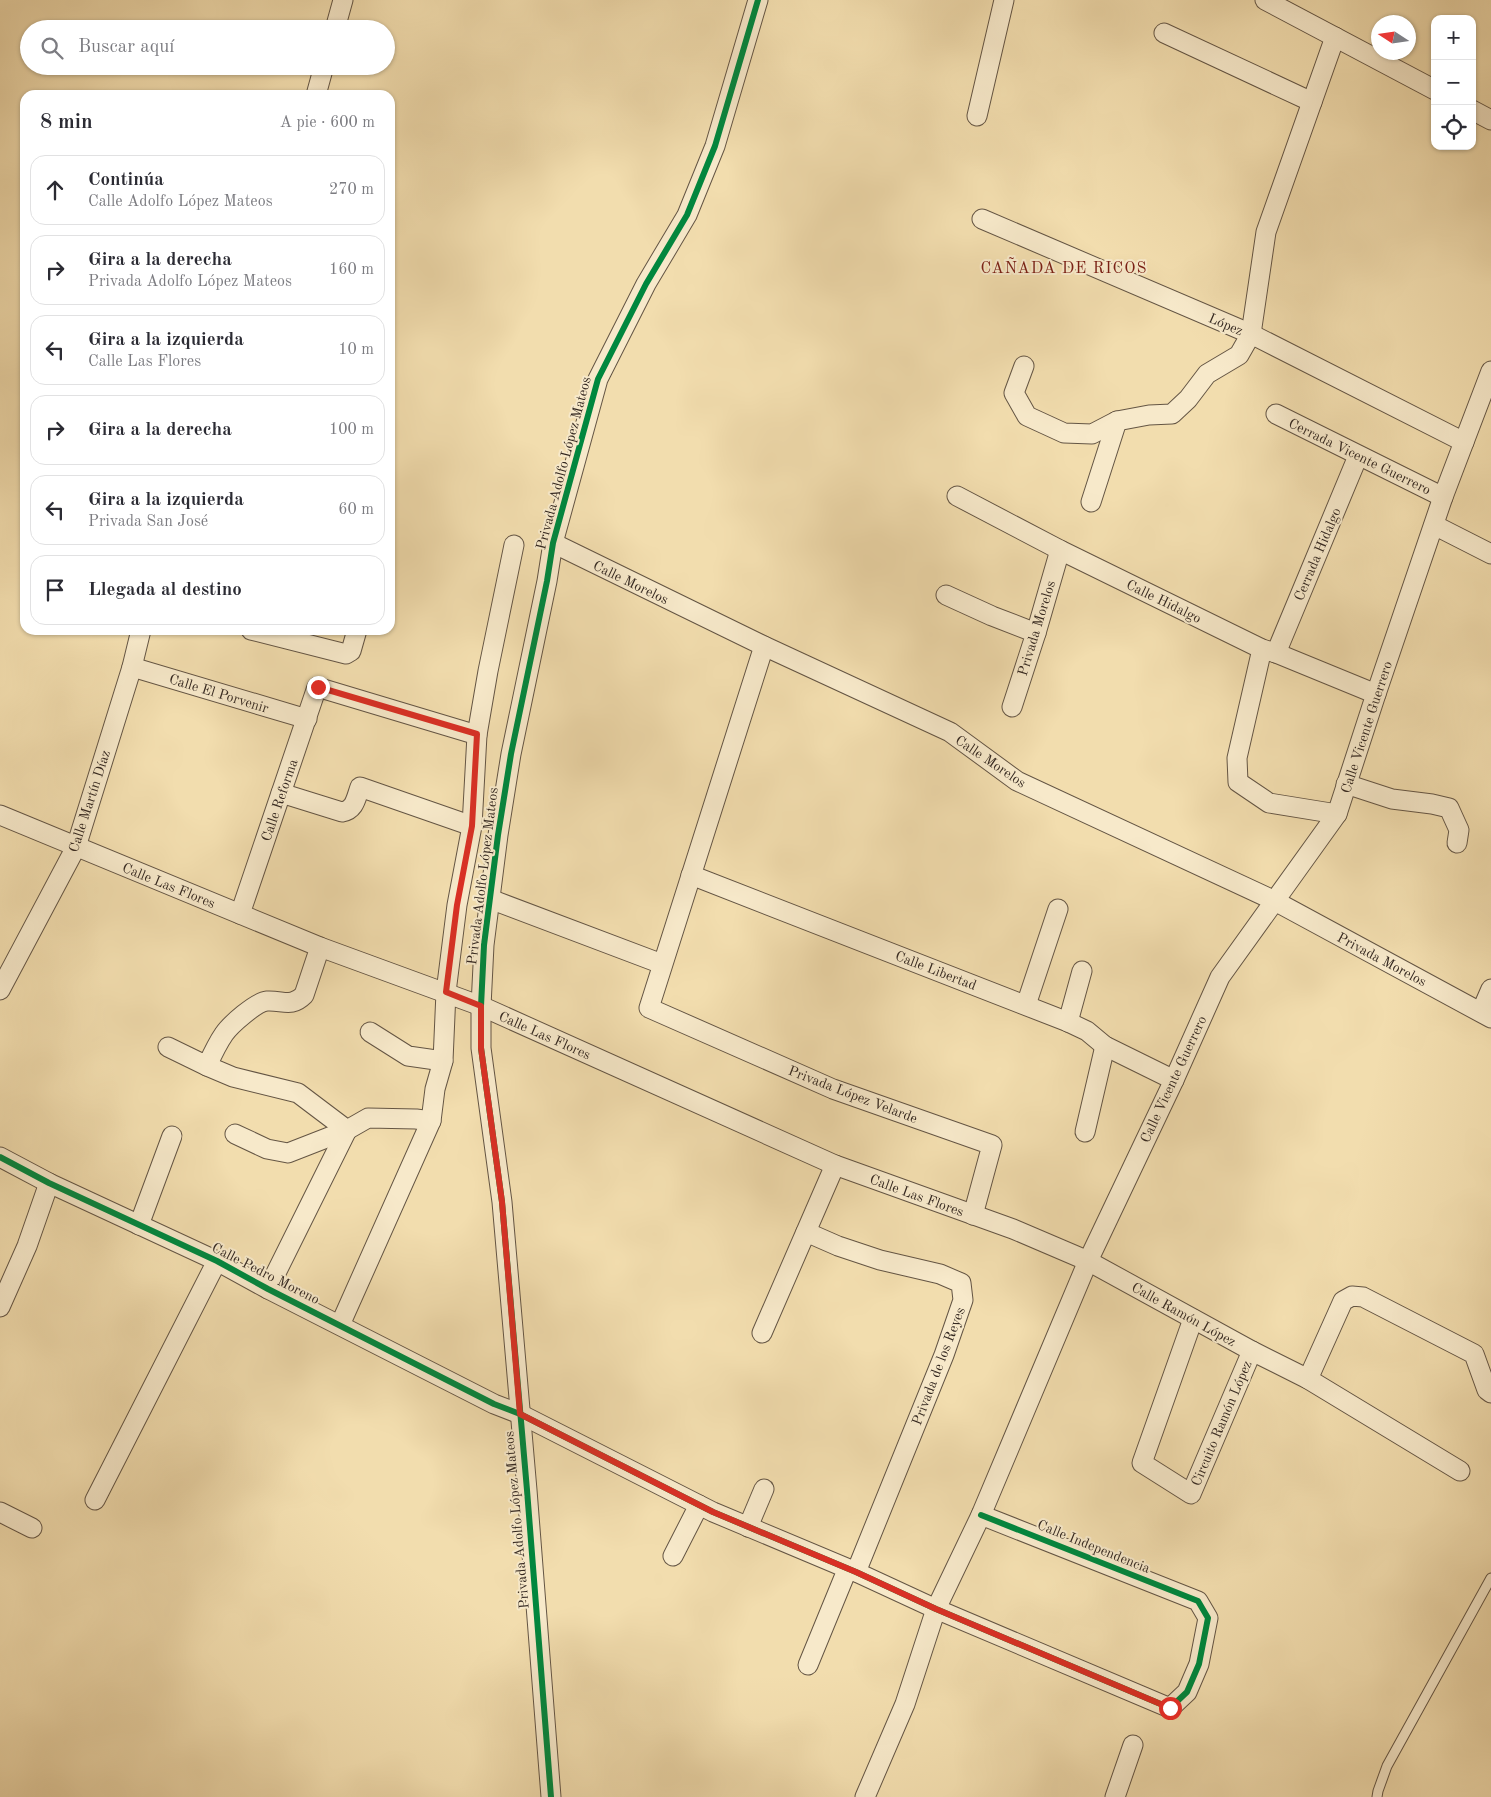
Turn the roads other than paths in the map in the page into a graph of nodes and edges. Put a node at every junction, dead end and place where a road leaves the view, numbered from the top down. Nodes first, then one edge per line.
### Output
1 (343, 0) edge
2 (758, 0) edge
3 (1004, 0) edge
4 (1265, 0) edge
5 (337, 20) edge
6 (1164, 33) dead end
7 (1335, 37) junction
8 (322, 75) edge
9 (1431, 88) edge
10 (317, 90) edge
11 (1312, 102) junction
12 (1476, 112) edge
13 (977, 116) dead end
14 (1491, 120) edge
15 (982, 219) dead end
16 (1251, 334) junction
17 (1024, 366) dead end
18 (1491, 371) edge
19 (1485, 408) edge
20 (1276, 414) dead end
21 (1117, 421) junction
22 (1464, 442) junction
23 (1358, 456) junction
24 (956, 496) dead end
25 (1443, 497) junction
26 (1091, 502) dead end
27 (1434, 525) junction
28 (553, 543) junction
29 (514, 545) dead end
30 (1060, 550) junction
31 (1491, 554) edge
32 (946, 594) dead end
33 (1036, 633) junction
34 (140, 635) edge
35 (270, 635) edge
36 (355, 635) edge
37 (764, 646) junction
38 (1269, 651) junction
39 (132, 667) junction
40 (1376, 694) junction
41 (1012, 707) dead end
42 (307, 719) junction
43 (477, 734) junction
44 (1346, 784) junction
45 (281, 793) junction
46 (1337, 814) junction
47 (0, 815) edge
48 (472, 826) junction
49 (1457, 843) dead end
50 (76, 847) junction
51 (691, 875) junction
52 (490, 899) junction
53 (1273, 900) junction
54 (1058, 909) dead end
55 (240, 914) junction
56 (320, 946) junction
57 (662, 964) junction
58 (1082, 971) dead end
59 (1491, 989) edge
60 (0, 990) edge
61 (448, 993) junction
62 (476, 1004) junction
63 (1026, 1004) junction
64 (1486, 1015) edge
65 (1068, 1022) junction
66 (370, 1032) dead end
67 (1105, 1046) junction
68 (168, 1047) dead end
69 (442, 1061) junction
70 (207, 1066) junction
71 (1174, 1080) junction
72 (431, 1121) junction
73 (347, 1130) junction
74 (1085, 1132) dead end
75 (235, 1134) dead end
76 (172, 1136) dead end
77 (0, 1157) edge
78 (835, 1166) junction
79 (49, 1184) junction
80 (973, 1215) junction
81 (139, 1225) junction
82 (806, 1232) junction
83 (217, 1261) junction
84 (1088, 1261) junction
85 (268, 1289) junction
86 (0, 1307) edge
87 (1193, 1319) junction
88 (340, 1326) junction
89 (762, 1333) dead end
90 (1252, 1351) junction
91 (1308, 1379) junction
92 (1491, 1393) edge
93 (520, 1414) junction
94 (1460, 1471) dead end
95 (764, 1490) dead end
96 (94, 1500) dead end
97 (699, 1505) junction
98 (0, 1512) edge
99 (981, 1515) junction
100 (748, 1527) junction
101 (32, 1528) dead end
102 (673, 1556) dead end
103 (851, 1571) junction
104 (1491, 1578) edge
105 (936, 1609) junction
106 (808, 1665) dead end
107 (1170, 1708) joint
108 (1132, 1745) dead end
109 (551, 1797) edge
110 (865, 1797) edge
111 (1115, 1797) edge
112 (1377, 1797) edge

1 - 5 street
2 - 28 street, Privada Adolfo López Mateos
3 - 13 street
4 - 7 street
6 - 11 street
7 - 9 street
7 - 11 street
8 - 10 street
11 - 16 street
12 - 14 street
15 - 16 street, López
16 - 21 street
16 - 22 street, López
17 - 21 street
18 - 19 street, Calle Vicente Guerrero
19 - 22 street, Calle Vicente Guerrero
20 - 23 street, Cerrada Vicente Guerrero
21 - 26 street
22 - 25 street, Calle Vicente Guerrero
23 - 25 street, Cerrada Vicente Guerrero
23 - 38 street, Cerrada Hidalgo
24 - 30 street, Calle Hidalgo
25 - 27 street, Calle Vicente Guerrero
27 - 31 street
27 - 40 street, Calle Vicente Guerrero
28 - 37 street, Calle Morelos
28 - 52 street, Privada Adolfo López Mateos
29 - 43 street
30 - 33 street, Privada Morelos
30 - 38 street, Calle Hidalgo
32 - 33 street
33 - 41 street, Privada Morelos
34 - 39 street, Calle Martín Díaz
35 - 36 street
37 - 51 street
37 - 53 street, Calle Morelos
38 - 40 street, Calle Hidalgo
38 - 46 street, Cerrada Hidalgo
39 - 42 street, Calle El Porvenir
39 - 50 street, Calle Martín Díaz
40 - 44 street, Calle Vicente Guerrero
42 - 43 street, Calle Reforma
42 - 45 street, Calle Reforma
43 - 48 street
44 - 46 street, Calle Vicente Guerrero
44 - 49 street
45 - 48 street
45 - 55 street, Calle Reforma
46 - 53 street, Calle Vicente Guerrero
47 - 50 street, Calle Las Flores
48 - 61 street
50 - 55 street, Calle Las Flores
50 - 60 street, Calle Martín Díaz
51 - 57 street
51 - 63 street, Calle Libertad
52 - 57 street
52 - 62 street, Privada Adolfo López Mateos
53 - 64 street, Privada Morelos
53 - 71 street, Calle Vicente Guerrero
54 - 63 street
55 - 56 street, Calle Las Flores
56 - 61 street, Calle Las Flores
56 - 70 street
57 - 80 street, Privada López Velarde
58 - 65 street
59 - 64 street
61 - 62 street, Calle Las Flores
61 - 69 street
62 - 78 street, Calle Las Flores
62 - 93 street, Privada Adolfo López Mateos
63 - 65 street, Calle Libertad
65 - 67 street, Calle Libertad
66 - 69 street
67 - 71 street, Calle Libertad
67 - 74 street
68 - 70 street
69 - 72 street
70 - 73 street
71 - 84 street, Calle Vicente Guerrero
72 - 73 street
72 - 88 street
73 - 75 street
73 - 85 street
76 - 81 street
77 - 79 street, Calle Pedro Moreno
78 - 80 street, Calle Las Flores
78 - 82 street
79 - 81 street, Calle Pedro Moreno
79 - 86 street
80 - 84 street, Calle Las Flores
81 - 83 street, Calle Pedro Moreno
82 - 89 street
82 - 103 street, Privada de los Reyes
83 - 85 street, Calle Pedro Moreno
83 - 96 street
84 - 87 street, Calle Ramón López
84 - 99 street, Calle Vicente Guerrero
85 - 88 street, Calle Pedro Moreno
87 - 90 street, Calle Ramón López
87 - 90 street, Circuito Ramón López
88 - 93 street, Calle Pedro Moreno
90 - 91 street, Calle Ramón López
91 - 92 street
91 - 94 street, Calle Ramón López
93 - 97 street, Calle Pedro Moreno
93 - 109 street, Privada Adolfo López Mateos
95 - 100 street
97 - 100 street, Calle Pedro Moreno
97 - 102 street
98 - 101 street
99 - 105 street, Calle Vicente Guerrero
99 - 107 street, Calle Independencia
100 - 103 street, Calle Pedro Moreno
103 - 105 street, Calle Pedro Moreno
103 - 106 street
104 - 112 lane
105 - 107 street, Calle Pedro Moreno
105 - 110 street, Calle Vicente Guerrero
108 - 111 street

